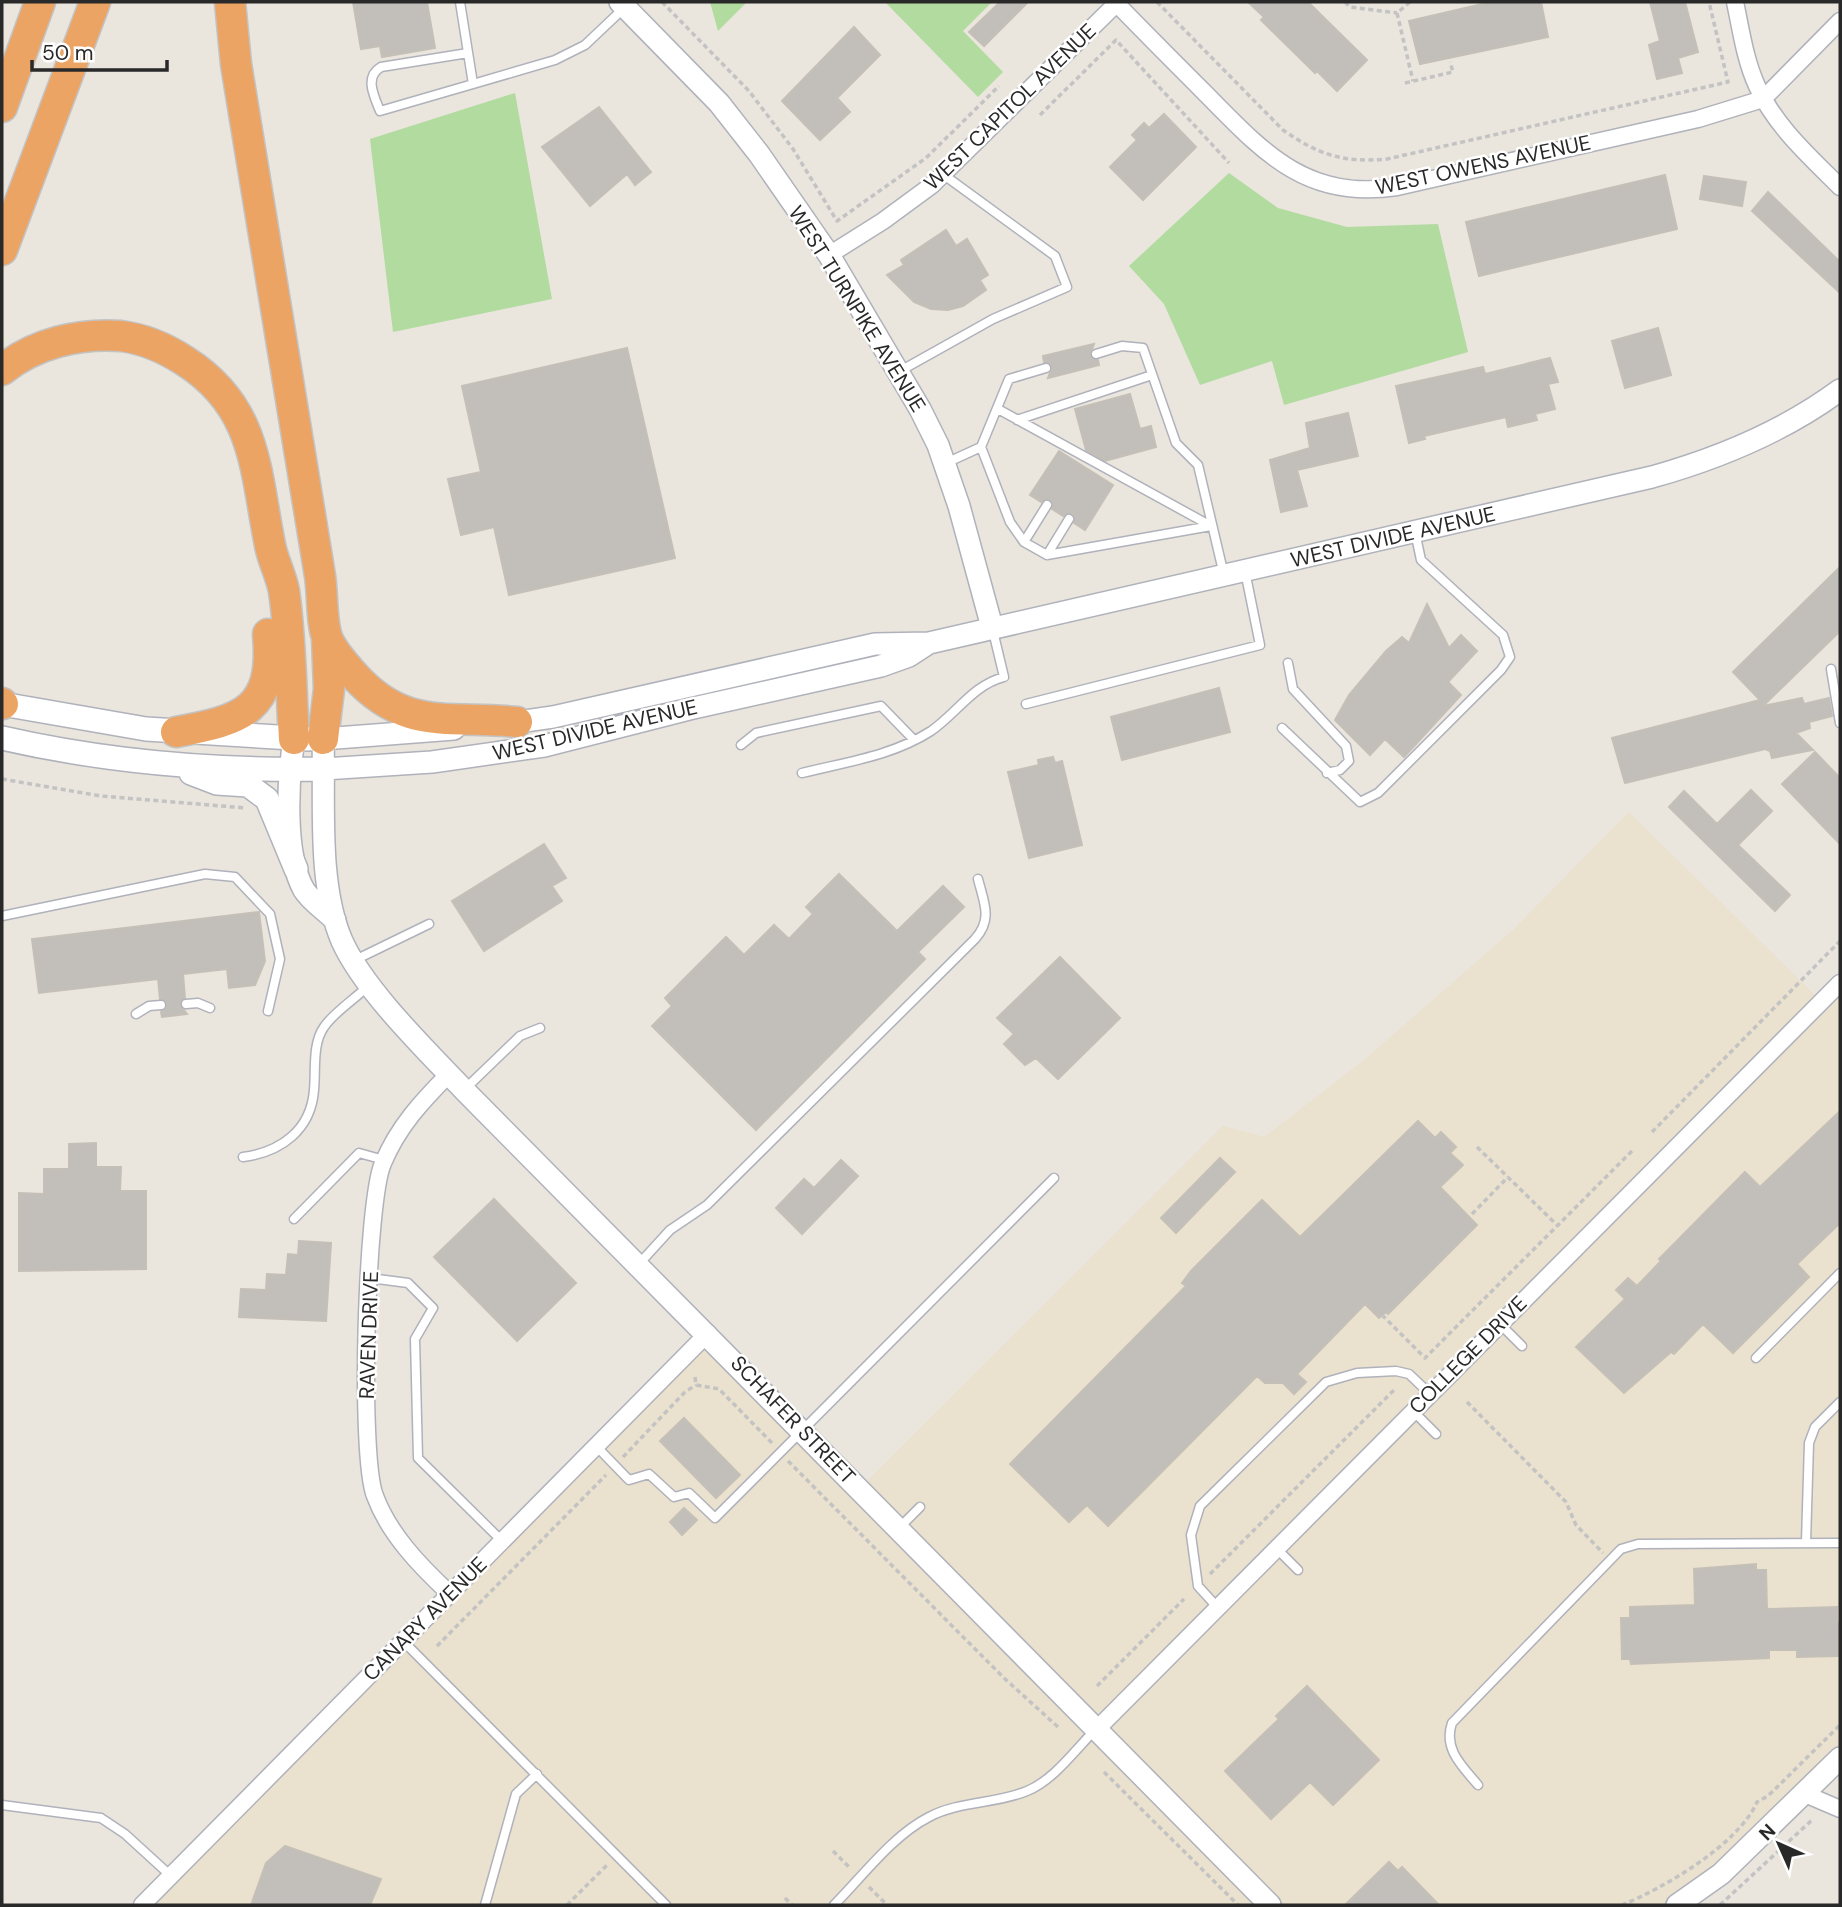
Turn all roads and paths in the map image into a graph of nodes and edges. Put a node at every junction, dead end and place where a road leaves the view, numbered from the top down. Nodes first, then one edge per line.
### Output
1 (40, 2) edge
2 (94, 2) edge
3 (230, 2) edge
4 (460, 2) edge
5 (662, 2) edge
6 (1157, 2) edge
7 (1345, 2) edge
8 (1410, 2) edge
9 (1709, 2) edge
10 (1735, 2) edge
11 (1117, 3) edge
12 (623, 4) edge
13 (1397, 13) junction
14 (1840, 21) edge
15 (468, 53) junction
16 (1450, 62) dead end
17 (1413, 81) junction
18 (1405, 83) dead end
19 (473, 84) junction
20 (999, 86) dead end
21 (1763, 99) junction
22 (2, 107) edge
23 (1040, 115) dead end
24 (1229, 163) dead end
25 (944, 175) junction
26 (1840, 187) edge
27 (2, 250) edge
28 (829, 255) junction
29 (1096, 354) dead end
30 (1046, 368) dead end
31 (2, 370) edge
32 (898, 372) junction
33 (1152, 375) junction
34 (1840, 390) edge
35 (998, 409) junction
36 (1017, 420) junction
37 (981, 447) junction
38 (946, 463) junction
39 (1047, 505) dead end
40 (1069, 519) dead end
41 (1211, 526) junction
42 (1415, 532) junction
43 (1024, 542) junction
44 (270, 547) junction
45 (1047, 555) junction
46 (1245, 571) junction
47 (1224, 575) junction
48 (992, 627) junction
49 (327, 639) junction
50 (929, 643) junction
51 (1288, 663) dead end
52 (1831, 669) dead end
53 (2, 704) edge
54 (1026, 704) dead end
55 (517, 722) junction
56 (1840, 723) edge
57 (1282, 728) dead end
58 (176, 732) junction
59 (2, 738) edge
60 (309, 739) junction
61 (914, 740) junction
62 (741, 745) dead end
63 (165, 763) junction
64 (290, 769) junction
65 (324, 769) junction
66 (802, 773) dead end
67 (1327, 774) junction
68 (2, 779) edge
69 (251, 808) dead end
70 (296, 869) junction
71 (978, 879) dead end
72 (2, 916) edge
73 (335, 920) junction
74 (429, 924) dead end
75 (1840, 941) edge
76 (355, 960) junction
77 (370, 984) junction
78 (1840, 985) edge
79 (186, 1004) dead end
80 (161, 1005) dead end
81 (210, 1009) dead end
82 (268, 1012) dead end
83 (136, 1014) dead end
84 (540, 1028) dead end
85 (449, 1074) junction
86 (464, 1090) junction
87 (1652, 1132) dead end
88 (1477, 1147) dead end
89 (1634, 1149) dead end
90 (243, 1157) dead end
91 (384, 1160) junction
92 (1508, 1177) junction
93 (1054, 1178) dead end
94 (1472, 1214) dead end
95 (294, 1219) dead end
96 (1557, 1226) junction
97 (638, 1265) junction
98 (1840, 1273) edge
99 (370, 1278) junction
100 (1382, 1315) dead end
101 (1500, 1324) junction
102 (708, 1334) junction
103 (1522, 1346) dead end
104 (1756, 1358) dead end
105 (695, 1377) dead end
106 (696, 1385) junction
107 (1396, 1388) dead end
108 (1430, 1394) junction
109 (1467, 1402) dead end
110 (1840, 1402) edge
111 (1413, 1410) junction
112 (804, 1431) junction
113 (1436, 1434) dead end
114 (595, 1445) junction
115 (781, 1453) junction
116 (623, 1457) dead end
117 (606, 1475) dead end
118 (920, 1507) dead end
119 (898, 1528) junction
120 (502, 1541) junction
121 (1806, 1542) junction
122 (1840, 1543) edge
123 (1277, 1549) junction
124 (1604, 1555) dead end
125 (1298, 1570) dead end
126 (1210, 1574) dead end
127 (449, 1593) junction
128 (1184, 1600) dead end
129 (1218, 1608) junction
130 (404, 1641) junction
131 (438, 1646) dead end
132 (1097, 1686) dead end
133 (1840, 1725) edge
134 (1058, 1727) dead end
135 (1098, 1728) junction
136 (1840, 1758) edge
137 (1104, 1772) dead end
138 (537, 1774) junction
139 (1478, 1785) dead end
140 (1805, 1794) junction
141 (2, 1805) edge
142 (1840, 1809) edge
143 (1812, 1820) dead end
144 (833, 1851) dead end
145 (607, 1864) dead end
146 (852, 1870) dead end
147 (171, 1877) junction
148 (869, 1887) dead end
149 (785, 1898) dead end
150 (142, 1905) edge
151 (485, 1905) edge
152 (567, 1905) edge
153 (666, 1905) edge
154 (792, 1905) edge
155 (834, 1905) edge
156 (886, 1905) edge
157 (1238, 1905) edge
158 (1270, 1905) edge
159 (1622, 1905) edge
160 (1677, 1905) edge
161 (1720, 1905) edge

1 - 22 highway
2 - 27 highway
3 - 49 highway
4 - 15 lane
5 - 20 path
6 - 9 path
7 - 13 path
8 - 13 path
10 - 21 street
11 - 21 street, WEST OWENS AVENUE
11 - 25 street, WEST CAPITOL AVENUE
12 - 19 lane
12 - 28 street, WEST TURNPIKE AVENUE
13 - 17 path
14 - 21 street, WEST OWENS AVENUE
15 - 19 lane
15 - 19 lane
16 - 17 path
17 - 18 path
21 - 26 street
23 - 24 path
25 - 28 street, WEST CAPITOL AVENUE
25 - 32 lane
28 - 32 street, WEST TURNPIKE AVENUE
29 - 33 lane
30 - 35 lane
31 - 44 highway
32 - 38 street, WEST TURNPIKE AVENUE
33 - 36 lane
33 - 41 lane
34 - 42 street, WEST DIVIDE AVENUE
35 - 36 lane
35 - 37 lane
36 - 41 lane
37 - 38 lane
37 - 43 lane
38 - 48 street, WEST TURNPIKE AVENUE
39 - 43 lane
40 - 45 lane
41 - 45 lane
41 - 47 lane
42 - 46 street, WEST DIVIDE AVENUE
42 - 67 lane
43 - 45 lane
44 - 58 highway
44 - 60 highway
46 - 47 street, WEST DIVIDE AVENUE
46 - 54 lane
47 - 48 street, WEST DIVIDE AVENUE
48 - 50 street, WEST DIVIDE AVENUE
48 - 61 lane
49 - 55 highway
49 - 60 highway
50 - 55 street, WEST DIVIDE AVENUE
50 - 65 street, WEST DIVIDE AVENUE
51 - 67 lane
52 - 56 lane
53 - 58 main road, WEST DIVIDE AVENUE
55 - 60 street, WEST DIVIDE AVENUE
57 - 67 lane
58 - 60 main road, WEST DIVIDE AVENUE
59 - 63 main road, WEST DIVIDE AVENUE
60 - 64 street, SCHAFER STREET
60 - 65 street, SCHAFER STREET
61 - 62 lane
61 - 66 lane
63 - 64 main road, WEST DIVIDE AVENUE
63 - 70 main road
64 - 65 main road, WEST DIVIDE AVENUE
64 - 70 street, SCHAFER STREET
65 - 73 street, SCHAFER STREET
68 - 69 path
70 - 73 street, SCHAFER STREET
71 - 97 lane
72 - 82 lane
73 - 76 street, SCHAFER STREET
74 - 76 lane
75 - 87 path
76 - 77 street, SCHAFER STREET
77 - 85 street, SCHAFER STREET
77 - 90 lane
78 - 101 street, COLLEGE DRIVE
79 - 81 lane
80 - 83 lane
84 - 86 lane
85 - 86 street, SCHAFER STREET
85 - 91 street, RAVEN DRIVE
86 - 97 street, SCHAFER STREET
88 - 92 path
89 - 96 path
91 - 95 lane
91 - 99 street, RAVEN DRIVE
92 - 94 path
92 - 96 path
93 - 112 lane
96 - 100 path
97 - 102 street, SCHAFER STREET
98 - 104 lane
99 - 120 lane
99 - 127 street, RAVEN DRIVE
101 - 103 lane
101 - 108 street, COLLEGE DRIVE
102 - 112 street, SCHAFER STREET
102 - 114 street, CANARY AVENUE
105 - 106 path
106 - 115 path
106 - 116 path
107 - 126 path
108 - 111 street, COLLEGE DRIVE
108 - 129 lane
109 - 124 path
110 - 121 lane
111 - 113 lane
111 - 123 street, COLLEGE DRIVE
112 - 115 lane
112 - 119 street, SCHAFER STREET
114 - 115 lane
114 - 120 street, CANARY AVENUE
115 - 134 path
117 - 131 path
118 - 119 lane
119 - 135 street, SCHAFER STREET
120 - 127 street, CANARY AVENUE
121 - 122 lane
121 - 139 lane
123 - 125 lane
123 - 129 street, COLLEGE DRIVE
127 - 130 street, CANARY AVENUE
128 - 132 path
129 - 135 street, COLLEGE DRIVE
130 - 138 lane
130 - 147 street, CANARY AVENUE
133 - 159 path
135 - 155 lane
135 - 158 street, SCHAFER STREET
136 - 140 street
137 - 157 path
138 - 151 lane
138 - 153 lane
140 - 142 street
140 - 160 street
141 - 147 lane
143 - 161 path
144 - 146 path
145 - 152 path
147 - 150 street, CANARY AVENUE
148 - 156 path
149 - 154 path

